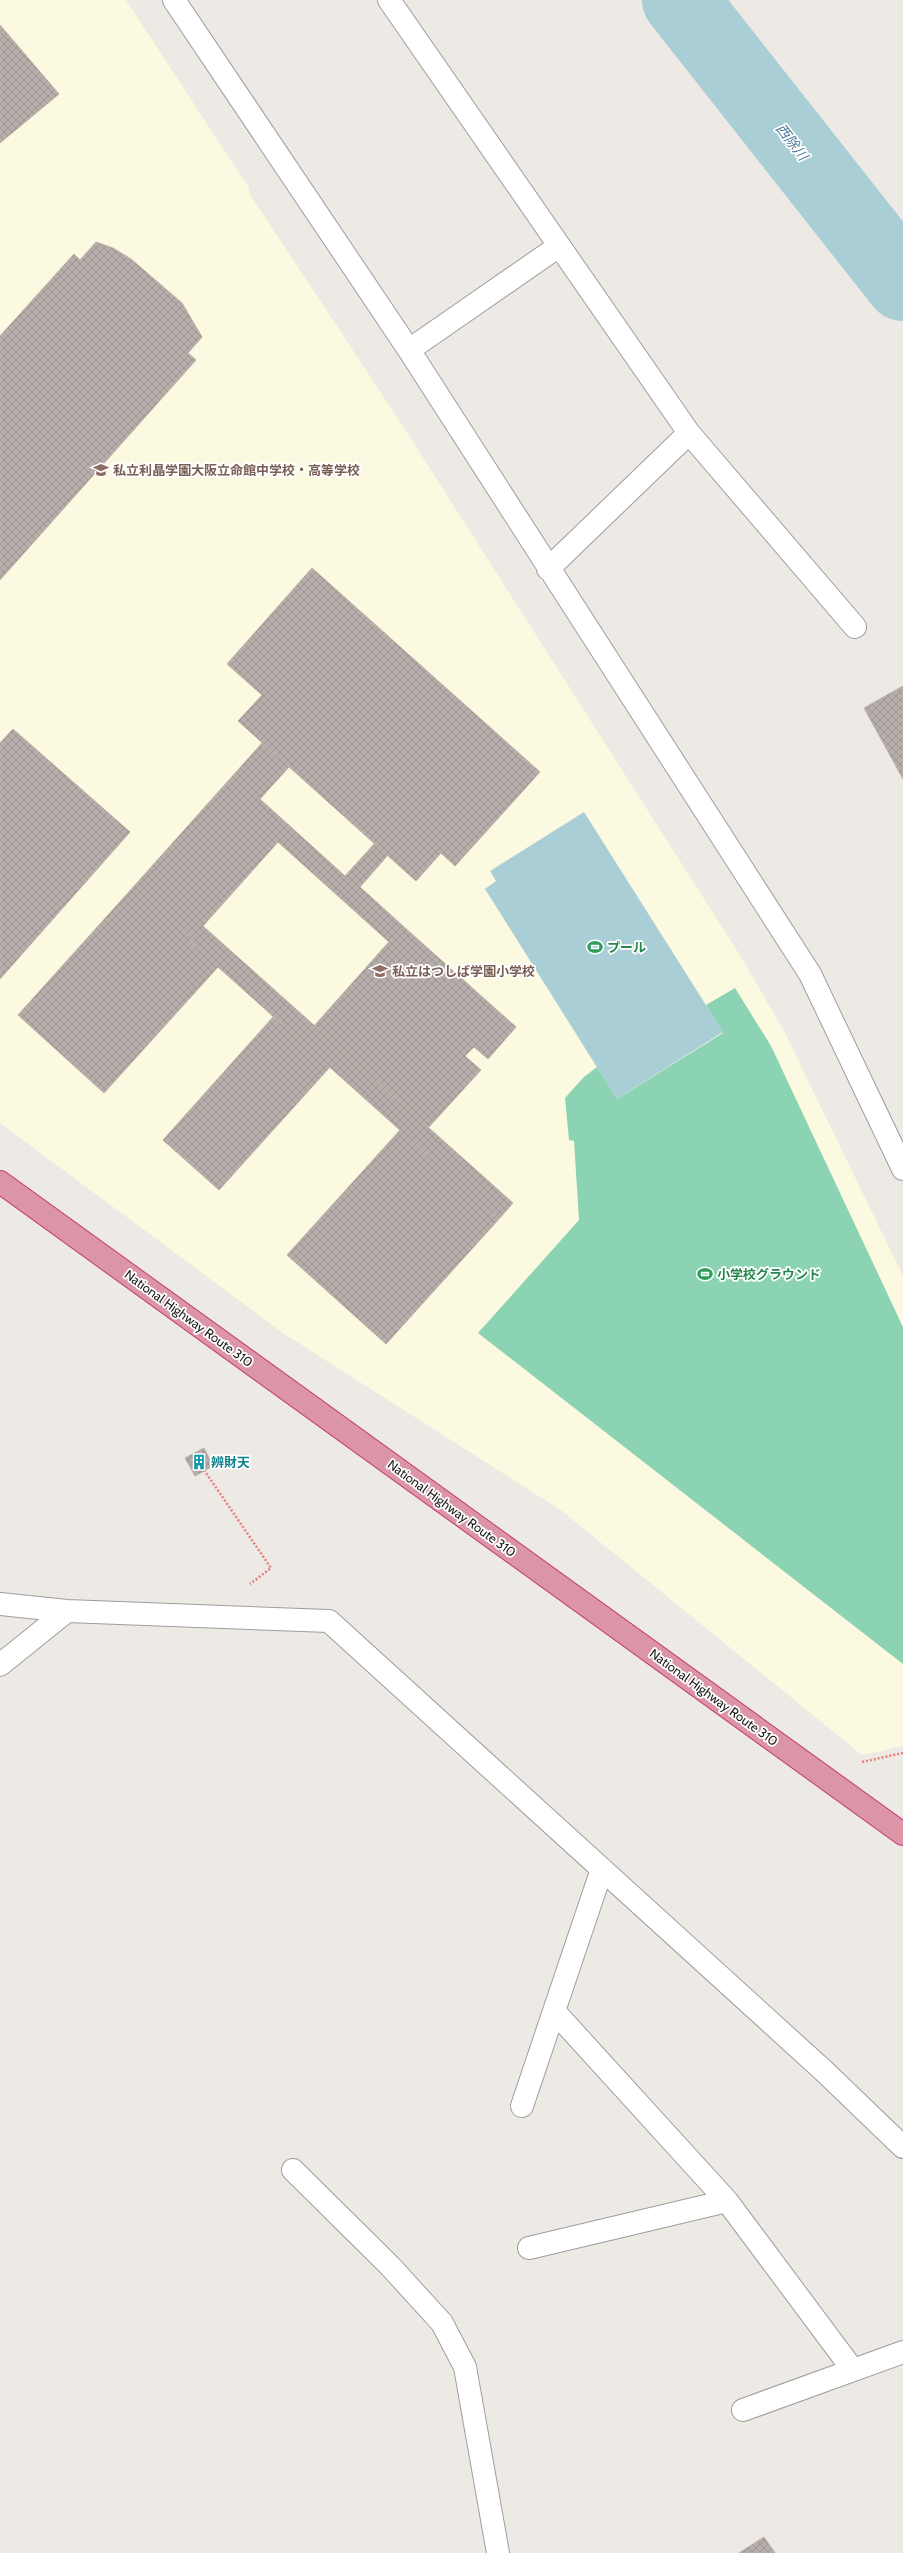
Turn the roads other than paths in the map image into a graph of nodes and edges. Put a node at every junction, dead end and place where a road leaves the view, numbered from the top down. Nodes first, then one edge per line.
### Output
1 (174, 0) edge
2 (389, 0) edge
3 (560, 246) junction
4 (409, 350) junction
5 (689, 433) junction
6 (548, 569) junction
7 (855, 627) dead end
8 (903, 1168) edge
9 (0, 1182) edge
10 (0, 1604) edge
11 (67, 1611) junction
12 (0, 1665) edge
13 (903, 1834) edge
14 (602, 1869) junction
15 (554, 2011) junction
16 (522, 2106) dead end
17 (903, 2147) edge
18 (293, 2170) dead end
19 (727, 2201) junction
20 (529, 2248) dead end
21 (903, 2352) edge
22 (853, 2370) junction
23 (743, 2410) dead end
24 (498, 2553) edge

1 - 4 street
2 - 3 street
3 - 4 street
3 - 5 street
4 - 6 street
5 - 6 street
5 - 7 street
6 - 8 street
9 - 13 highway, National Highway Route 310
10 - 11 street
11 - 12 street
11 - 14 street
14 - 15 street
14 - 17 street
15 - 16 street
15 - 19 street
18 - 24 street
19 - 20 street
19 - 22 street
21 - 22 street
22 - 23 street

